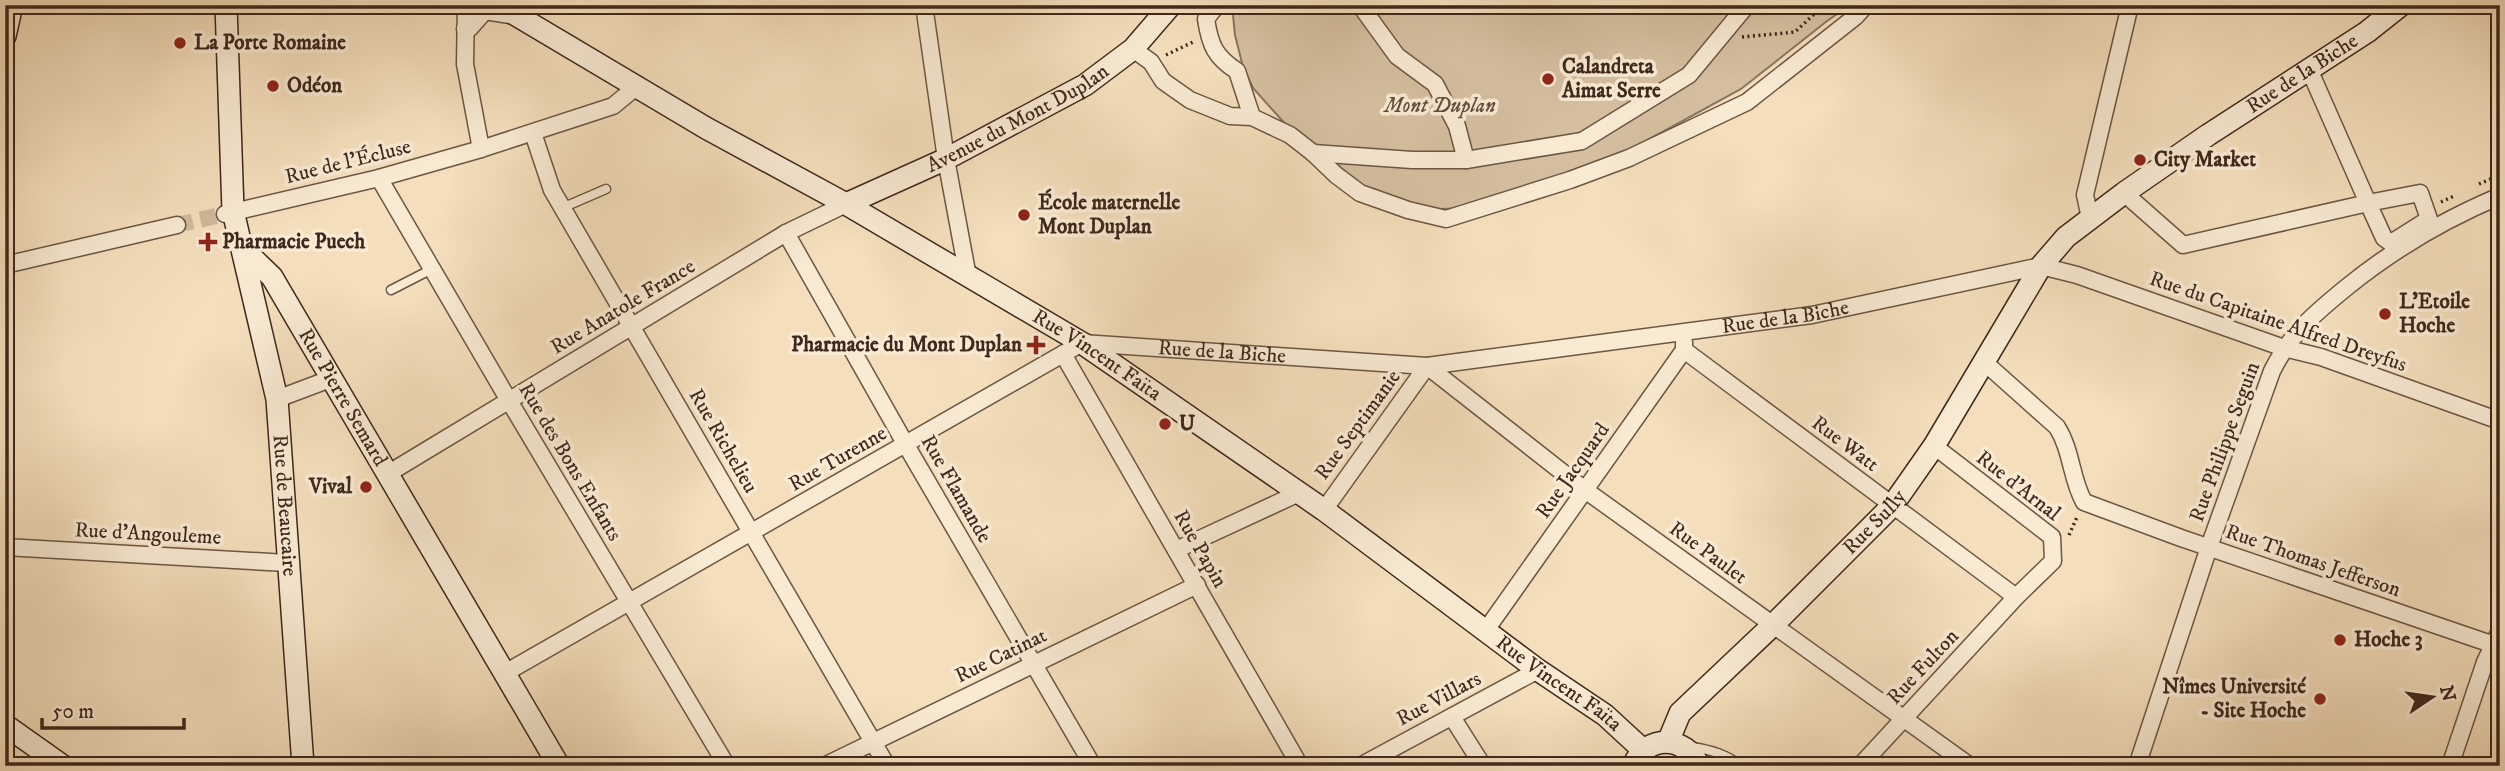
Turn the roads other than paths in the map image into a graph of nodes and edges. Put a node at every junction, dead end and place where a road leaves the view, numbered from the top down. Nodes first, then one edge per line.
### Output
1 (12, 5) edge
2 (226, 5) edge
3 (466, 5) edge
4 (924, 5) edge
5 (1171, 5) edge
6 (1217, 5) edge
7 (1360, 5) edge
8 (1748, 5) edge
9 (1866, 5) edge
10 (2130, 5) edge
11 (2401, 5) edge
12 (498, 8) edge
13 (465, 29) junction
14 (5, 36) edge
15 (1133, 49) junction
16 (2309, 69) junction
17 (636, 87) junction
18 (1252, 117) junction
19 (533, 133) junction
20 (481, 149) junction
21 (1313, 153) junction
22 (946, 159) junction
23 (1466, 160) junction
24 (379, 178) junction
25 (606, 189) dead end
26 (2124, 193) junction
27 (2500, 196) edge
28 (846, 204) junction
29 (2365, 204) junction
30 (562, 208) junction
31 (229, 213) junction
32 (2090, 218) junction
33 (177, 225) tunnel mouth
34 (786, 233) junction
35 (243, 249) junction
36 (2384, 257) junction
37 (5, 265) edge
38 (2041, 266) junction
39 (432, 269) junction
40 (968, 276) junction
41 (391, 290) dead end
42 (632, 326) junction
43 (1685, 332) junction
44 (2284, 348) junction
45 (1072, 349) junction
46 (1684, 349) junction
47 (1983, 361) junction
48 (1427, 366) junction
49 (330, 379) junction
50 (277, 399) junction
51 (508, 399) junction
52 (2500, 421) edge
53 (905, 445) junction
54 (1934, 446) junction
55 (389, 473) junction
56 (1585, 490) junction
57 (1299, 493) junction
58 (1892, 506) junction
59 (1324, 510) junction
60 (751, 532) junction
61 (5, 547) edge
62 (2209, 547) junction
63 (1176, 550) junction
64 (288, 562) junction
65 (1197, 585) junction
66 (2016, 597) junction
67 (629, 601) junction
68 (1773, 625) junction
69 (1486, 631) junction
70 (2498, 641) edge
71 (1034, 663) junction
72 (1538, 670) junction
73 (505, 673) junction
74 (1452, 716) junction
75 (1905, 718) junction
76 (5, 725) edge
77 (873, 742) junction
78 (1675, 743) junction
79 (1638, 758) edge
80 (1704, 765) edge
81 (63, 766) edge
82 (303, 766) edge
83 (559, 766) edge
84 (727, 766) edge
85 (824, 766) edge
86 (887, 766) edge
87 (1093, 766) edge
88 (1300, 766) edge
89 (1360, 766) edge
90 (1483, 766) edge
91 (1741, 766) edge
92 (1860, 766) edge
93 (1970, 766) edge
94 (2137, 766) edge
95 (2450, 766) edge

1 - 14 street
2 - 31 street
3 - 13 street
4 - 22 street
5 - 15 street, Avenue du Mont Duplan
6 - 18 street
7 - 23 street
8 - 23 street
9 - 21 street
10 - 32 street
11 - 16 street, Rue de la Biche
12 - 13 street
12 - 17 street, Rue Vincent Faïta
13 - 20 street
15 - 18 street
15 - 22 street, Avenue du Mont Duplan
16 - 26 street, Rue de la Biche
16 - 29 street
17 - 19 street, Rue de l'Écluse
17 - 28 street, Rue Vincent Faïta
18 - 21 street
19 - 20 street, Rue de l'Écluse
19 - 30 street, Rue Richelieu
20 - 24 street, Rue de l'Écluse
21 - 23 street
22 - 28 street, Avenue du Mont Duplan
22 - 40 street
24 - 31 street, Rue de l'Écluse
24 - 39 street, Rue des Bons Enfants
25 - 30 lane
26 - 29 street
26 - 32 street, Rue de la Biche
27 - 36 street, Rue Philippe Seguin
28 - 34 street, Rue Anatole France
28 - 40 street, Rue Vincent Faïta
29 - 36 street
30 - 42 street, Rue Richelieu
31 - 35 street
32 - 38 street, Rue de la Biche
33 - 37 street
34 - 42 street, Rue Anatole France
34 - 53 street, Rue Flamande
35 - 49 street, Rue Pierre Semard
35 - 50 street, Rue de Beaucaire
36 - 44 street, Rue Philippe Seguin
38 - 43 street, Rue de la Biche
38 - 44 street, Rue du Capitaine Alfred Dreyfus
38 - 47 street, Rue Sully
39 - 41 lane
39 - 51 street, Rue des Bons Enfants
40 - 45 street, Rue Vincent Faïta
42 - 51 street, Rue Anatole France
42 - 60 street, Rue Richelieu
43 - 46 street
43 - 48 street, Rue de la Biche
44 - 52 street, Rue du Capitaine Alfred Dreyfus
44 - 62 street, Rue Philippe Seguin
45 - 48 street, Rue de la Biche
45 - 53 street, Rue Turenne
45 - 57 street, Rue Vincent Faïta
45 - 63 street, Rue Papin
46 - 56 street, Rue Jacquard
46 - 58 street, Rue Watt
47 - 54 street, Rue Sully
47 - 62 street, Rue Thomas Jefferson
48 - 56 street, Rue Paulet
48 - 59 street, Rue Septimanie
49 - 50 street
49 - 55 street, Rue Pierre Semard
50 - 64 street, Rue de Beaucaire
51 - 55 street, Rue Anatole France
51 - 67 street, Rue des Bons Enfants
53 - 60 street, Rue Turenne
53 - 71 street, Rue Flamande
54 - 58 street, Rue Sully
54 - 66 street, Rue d'Arnal
55 - 73 street, Rue Pierre Semard
56 - 68 street, Rue Paulet
56 - 69 street, Rue Jacquard
57 - 59 street, Rue Vincent Faïta
57 - 63 street
58 - 66 street, Rue Watt
58 - 68 street, Rue Sully
59 - 69 street, Rue Vincent Faïta
60 - 67 street, Rue Turenne
60 - 77 street, Rue Richelieu
61 - 64 street, Rue d'Angouleme
62 - 70 street, Rue Thomas Jefferson
62 - 94 street, Rue Philippe Seguin
63 - 65 street, Rue Papin
64 - 82 street, Rue de Beaucaire
65 - 71 street, Rue Catinat
65 - 88 street, Rue Papin
66 - 75 street, Rue Fulton
67 - 73 street, Rue Turenne
67 - 84 street, Rue des Bons Enfants
68 - 75 street, Rue Paulet
68 - 78 street, Rue Sully
69 - 72 street, Rue Vincent Faïta
70 - 95 street
71 - 77 street, Rue Catinat
71 - 87 street, Rue Flamande
72 - 74 street, Rue Villars
72 - 79 street, Rue Vincent Faïta
73 - 83 street, Rue Pierre Semard
74 - 89 street, Rue Villars
74 - 90 street
75 - 92 street, Rue Fulton
75 - 93 street, Rue Paulet
76 - 81 street
77 - 85 street, Rue Catinat
77 - 86 street, Rue Richelieu
78 - 79 street
78 - 80 street
78 - 91 lane

